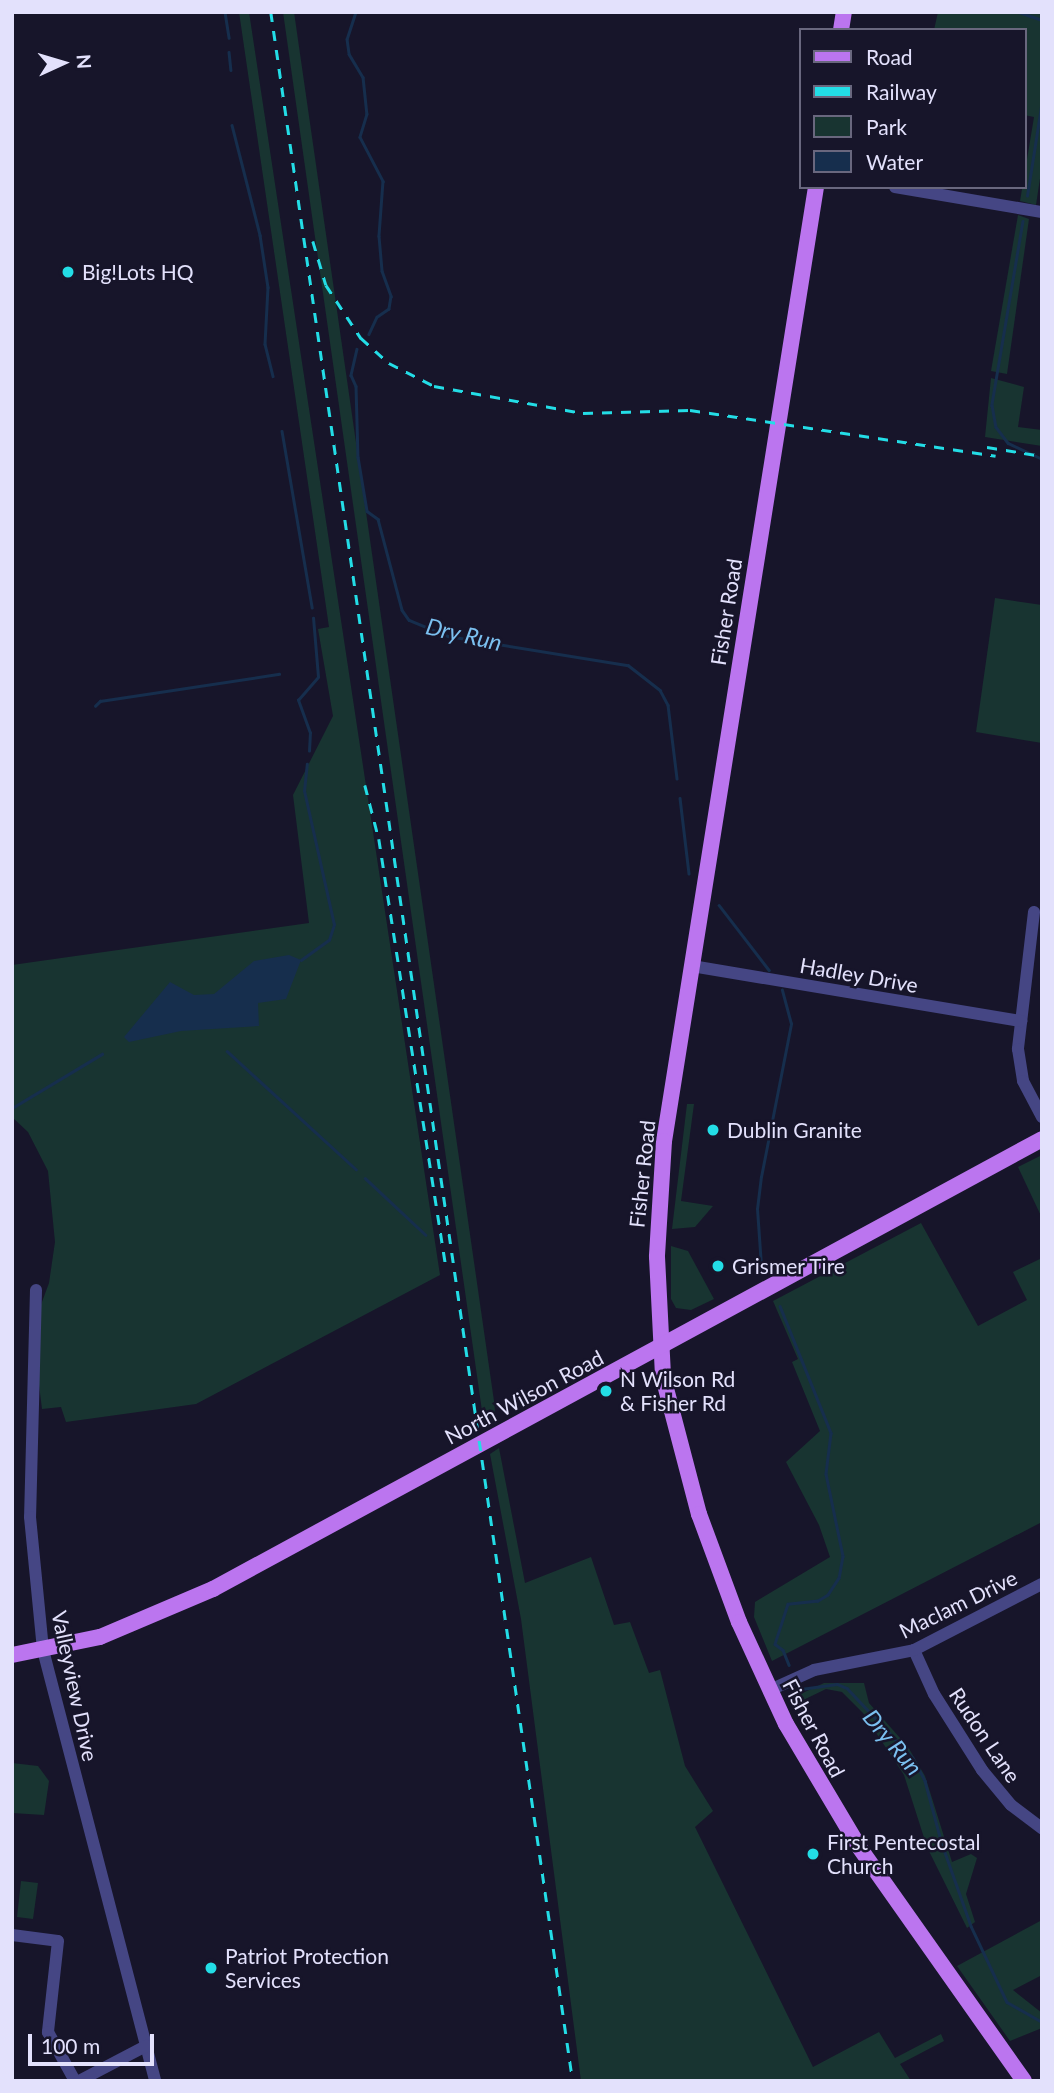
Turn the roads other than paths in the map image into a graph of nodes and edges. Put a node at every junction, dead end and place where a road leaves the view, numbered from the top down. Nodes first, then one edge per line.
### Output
1 (816, 189) edge
2 (907, 189) edge
3 (1042, 212) edge
4 (1034, 912) dead end
5 (692, 966) junction
6 (1021, 1021) junction
7 (1042, 1117) edge
8 (1042, 1139) edge
9 (36, 1290) dead end
10 (661, 1347) junction
11 (1042, 1584) edge
12 (43, 1650) junction
13 (915, 1650) junction
14 (12, 1654) edge
15 (770, 1690) junction
16 (1042, 1828) edge
17 (12, 1935) edge
18 (146, 2046) junction
19 (77, 2081) edge
20 (155, 2081) edge
21 (1024, 2081) edge

1 - 5 main road, Fisher Road
2 - 3 street
4 - 6 street
5 - 6 street, Hadley Drive
5 - 10 main road, Fisher Road
6 - 7 street
8 - 10 main road, North Wilson Road
9 - 12 street, Valleyview Drive
10 - 12 main road, North Wilson Road
10 - 15 main road, Fisher Road
11 - 13 street, Maclam Drive
12 - 14 main road, North Wilson Road
12 - 18 street, Valleyview Drive
13 - 15 street, Maclam Drive
13 - 16 street, Rudon Lane
15 - 21 main road, Fisher Road
17 - 19 street
18 - 19 street
18 - 20 street, Valleyview Drive

